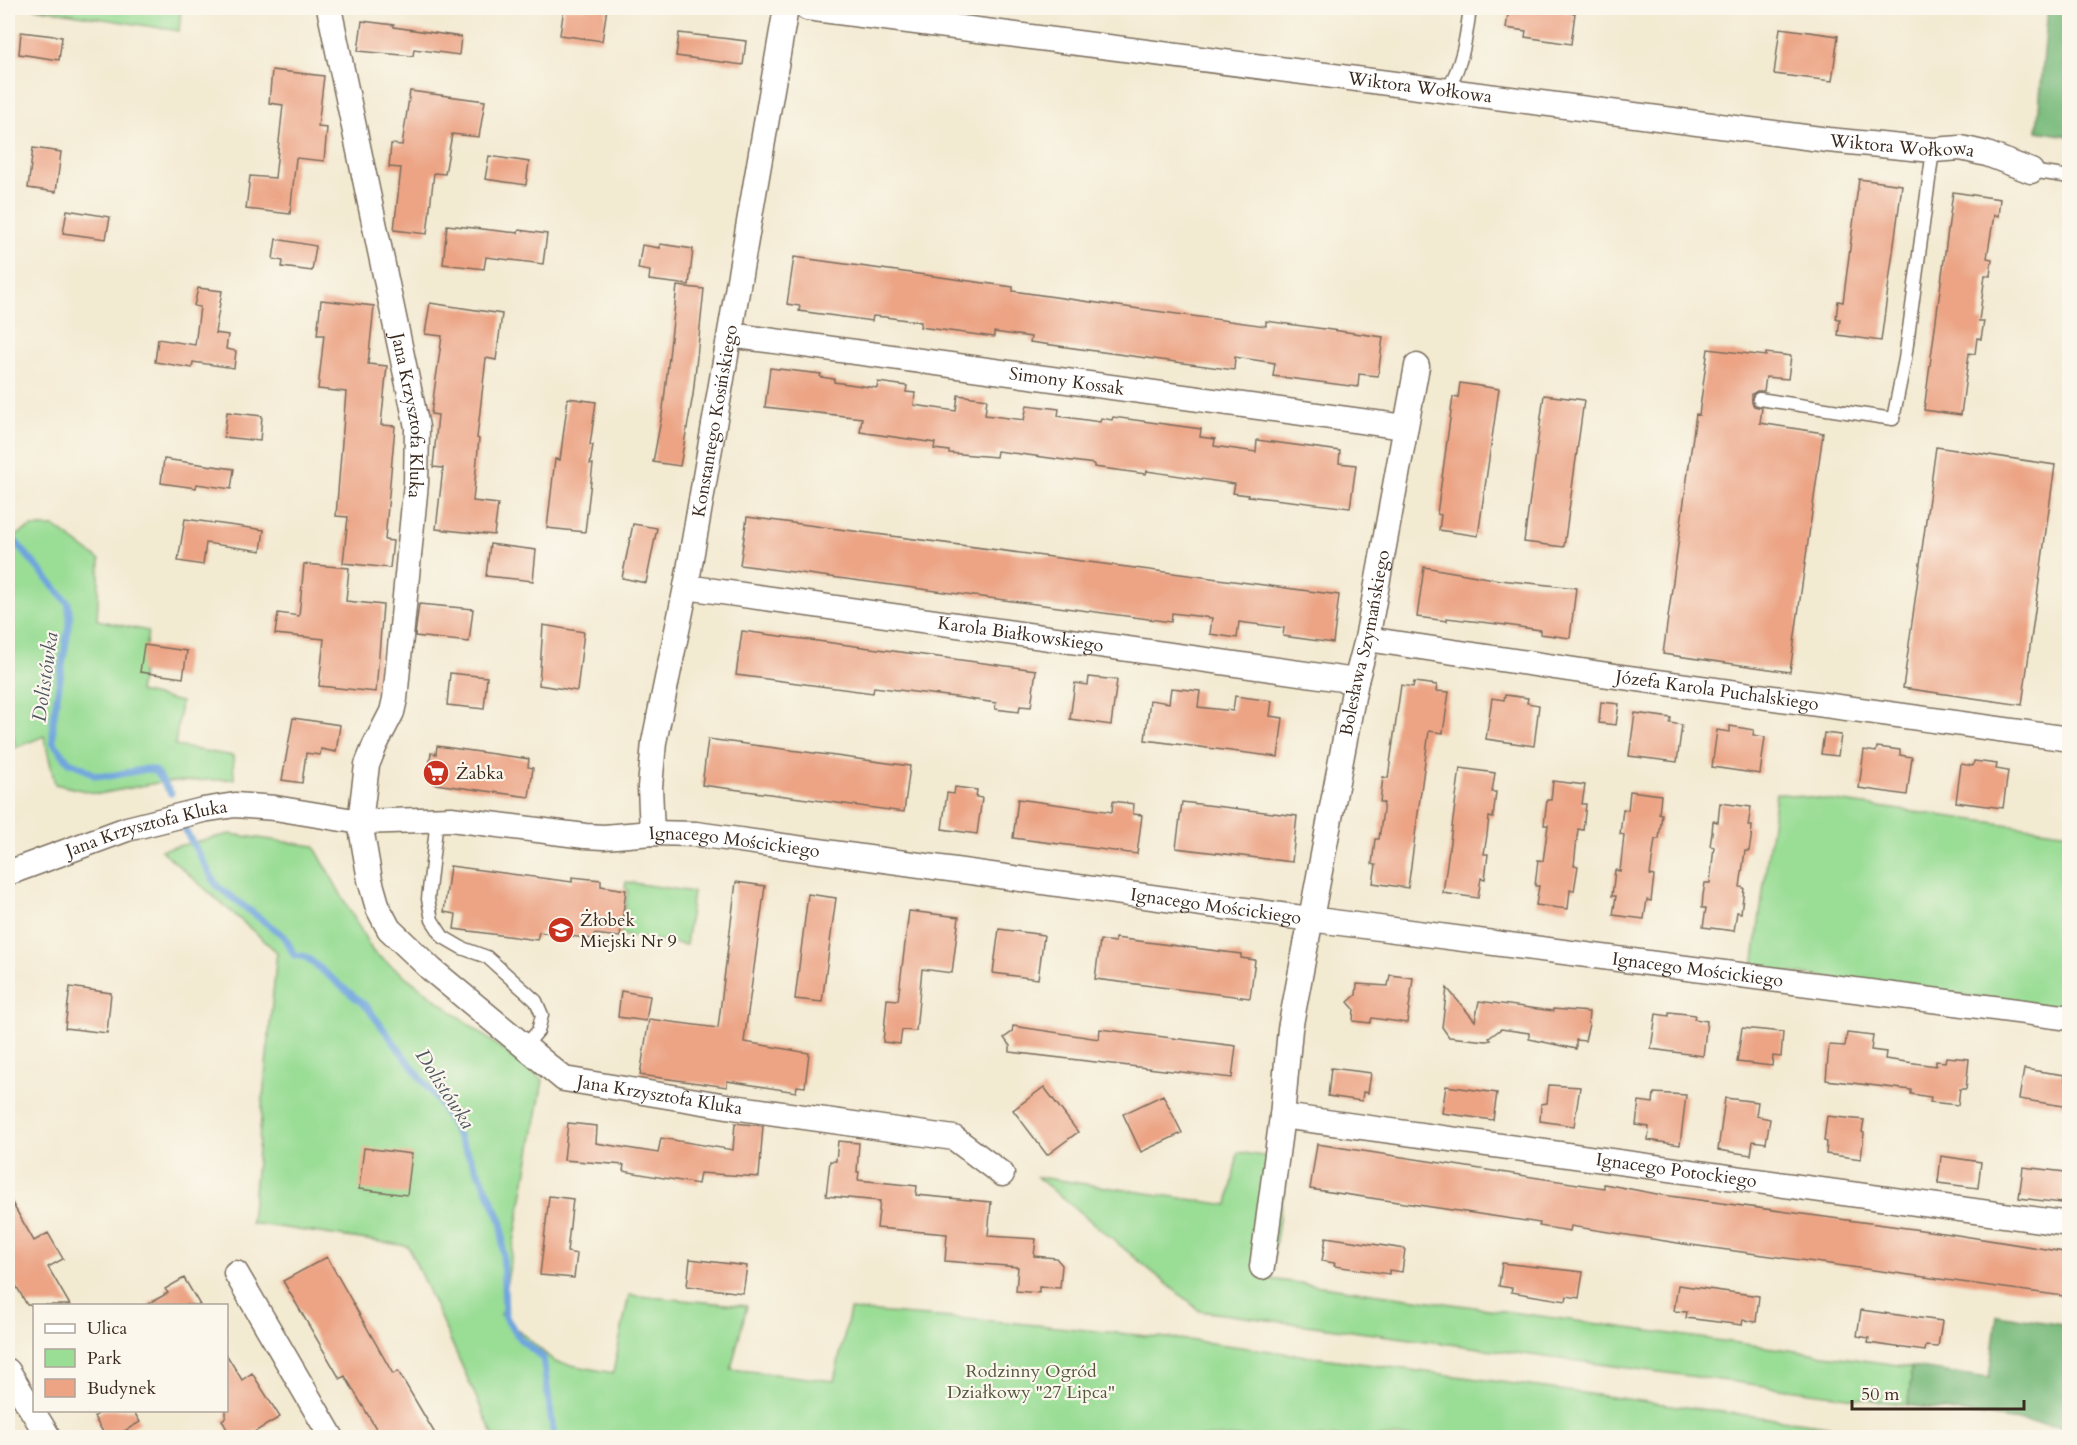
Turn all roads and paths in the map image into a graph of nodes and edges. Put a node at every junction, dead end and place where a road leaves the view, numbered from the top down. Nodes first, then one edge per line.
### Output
1 (329, 8) edge
2 (786, 8) edge
3 (807, 8) edge
4 (1470, 8) edge
5 (1447, 91) junction
6 (1933, 150) junction
7 (2031, 171) joint
8 (2070, 177) edge
9 (730, 335) junction
10 (1417, 366) dead end
11 (1759, 399) dead end
12 (1406, 427) junction
13 (686, 587) junction
14 (1367, 639) junction
15 (1356, 681) junction
16 (2070, 739) edge
17 (437, 819) junction
18 (360, 822) junction
19 (652, 833) junction
20 (8, 873) edge
21 (1310, 919) junction
22 (2070, 1018) edge
23 (525, 1046) junction
24 (1282, 1116) junction
25 (1002, 1174) dead end
26 (2070, 1224) edge
27 (1262, 1267) dead end
28 (236, 1273) dead end
29 (8, 1371) edge
30 (33, 1411) edge
31 (33, 1412) edge
32 (49, 1437) edge
33 (332, 1437) edge

1 - 18 street, Jana Krzysztofa Kluka
2 - 9 street, Konstantego Kosińskiego
3 - 5 street, Wiktora Wołkowa
4 - 5 lane
5 - 6 street, Wiktora Wołkowa
6 - 7 street, Wiktora Wołkowa
6 - 11 lane
7 - 8 lane
9 - 12 street, Simony Kossak
9 - 13 street, Konstantego Kosińskiego
10 - 12 street, Bolesława Szymańskiego
12 - 14 street, Bolesława Szymańskiego
13 - 15 street, Karola Białkowskiego
13 - 19 street, Konstantego Kosińskiego
14 - 15 street, Bolesława Szymańskiego
14 - 16 street, Józefa Karola Puchalskiego
15 - 21 street, Bolesława Szymańskiego
17 - 18 street, Ignacego Mościckiego
17 - 19 street, Ignacego Mościckiego
17 - 23 lane
18 - 20 street, Jana Krzysztofa Kluka
18 - 23 street, Jana Krzysztofa Kluka
19 - 21 street, Ignacego Mościckiego
21 - 22 street, Ignacego Mościckiego
21 - 24 street
23 - 25 street, Jana Krzysztofa Kluka
24 - 26 street, Ignacego Potockiego
24 - 27 street
28 - 33 street
29 - 30 street
31 - 32 street

